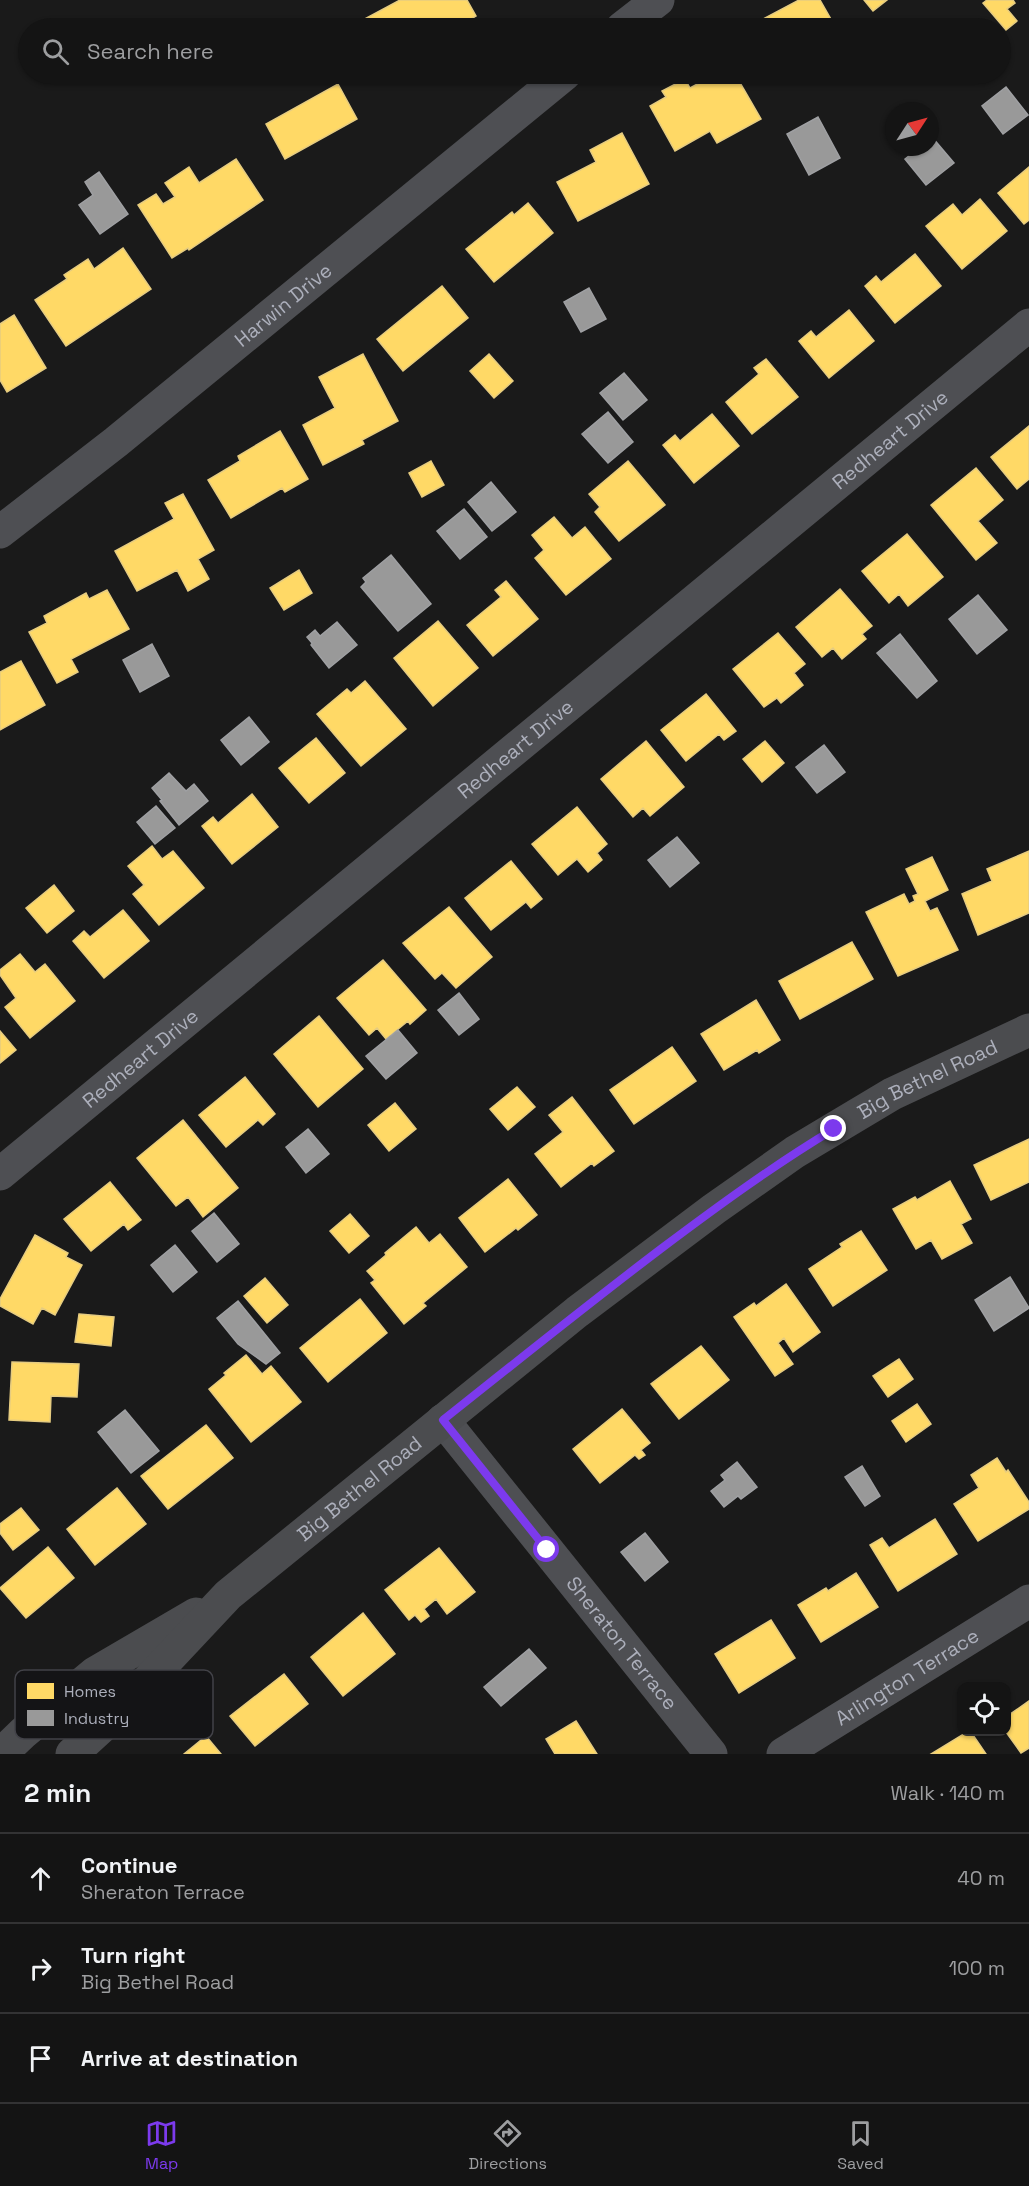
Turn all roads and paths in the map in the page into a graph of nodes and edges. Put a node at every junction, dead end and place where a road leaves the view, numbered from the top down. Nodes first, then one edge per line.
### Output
1 (658, 0) edge
2 (635, 18) edge
3 (553, 84) edge
4 (1029, 325) edge
5 (0, 532) edge
6 (1029, 1030) edge
7 (0, 1174) edge
8 (443, 1420) junction
9 (228, 1595) junction
10 (1029, 1600) edge
11 (100, 1670) edge
12 (158, 1670) edge
13 (17, 1739) edge
14 (88, 1739) edge
15 (1, 1754) edge
16 (72, 1754) edge
17 (711, 1754) edge
18 (783, 1754) edge

1 - 2 street
3 - 5 street, Harwin Drive
4 - 7 street, Redheart Drive
6 - 8 main road, Big Bethel Road
8 - 9 main road, Big Bethel Road
8 - 17 street, Sheraton Terrace
9 - 11 main road, Big Bethel Road
9 - 12 main road, Big Bethel Road
10 - 18 street, Arlington Terrace
13 - 15 main road, Big Bethel Road
14 - 16 main road, Big Bethel Road

